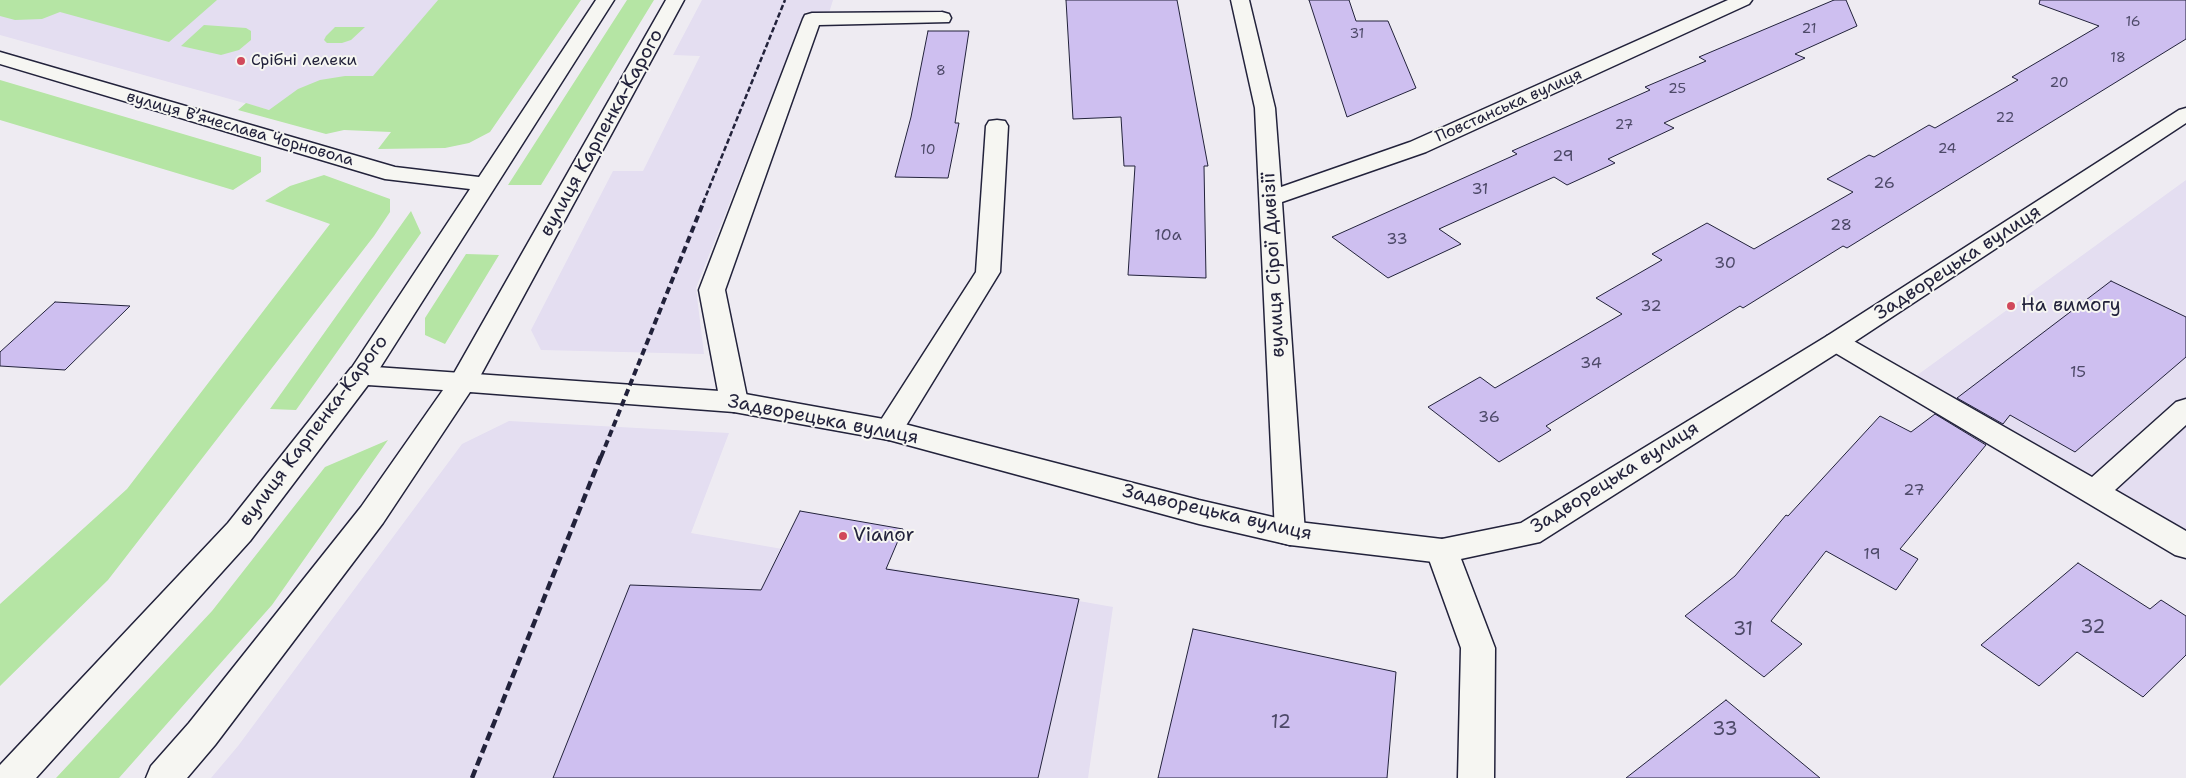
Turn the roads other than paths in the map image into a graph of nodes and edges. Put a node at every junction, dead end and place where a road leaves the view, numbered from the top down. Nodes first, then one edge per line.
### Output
1 (605, 0) edge
2 (675, 0) edge
3 (1240, 0) edge
4 (1743, 0) edge
5 (942, 18) dead end
6 (0, 58) edge
7 (2186, 114) edge
8 (997, 126) dead end
9 (484, 184) junction
10 (1270, 198) junction
11 (1836, 342) junction
12 (361, 375) junction
13 (464, 382) junction
14 (734, 402) junction
15 (2186, 410) edge
16 (889, 430) junction
17 (2094, 492) junction
18 (1290, 533) junction
19 (2186, 546) edge
20 (1442, 551) junction
21 (12, 778) edge
22 (164, 778) edge
23 (1476, 778) edge

1 - 9 street, вулиця Карпенка-Карого
2 - 13 street, вулиця Карпенка-Карого
3 - 10 street, вулиця Сірої Дивізії
4 - 10 street, Повстанська вулиця
5 - 14 street
6 - 9 street, вулиця Вʼячеслава Чорновола
7 - 11 street, Задворецька вулиця
8 - 16 street
9 - 12 street, вулиця Карпенка-Карого
10 - 18 street, вулиця Сірої Дивізії
11 - 17 street
11 - 20 street, Задворецька вулиця
12 - 13 street, Задворецька вулиця
12 - 21 street, вулиця Карпенка-Карого
13 - 14 street, Задворецька вулиця
13 - 22 street, вулиця Карпенка-Карого
14 - 16 street, Задворецька вулиця
15 - 17 street
16 - 18 street, Задворецька вулиця
17 - 19 street
18 - 20 street, Задворецька вулиця
20 - 23 street

